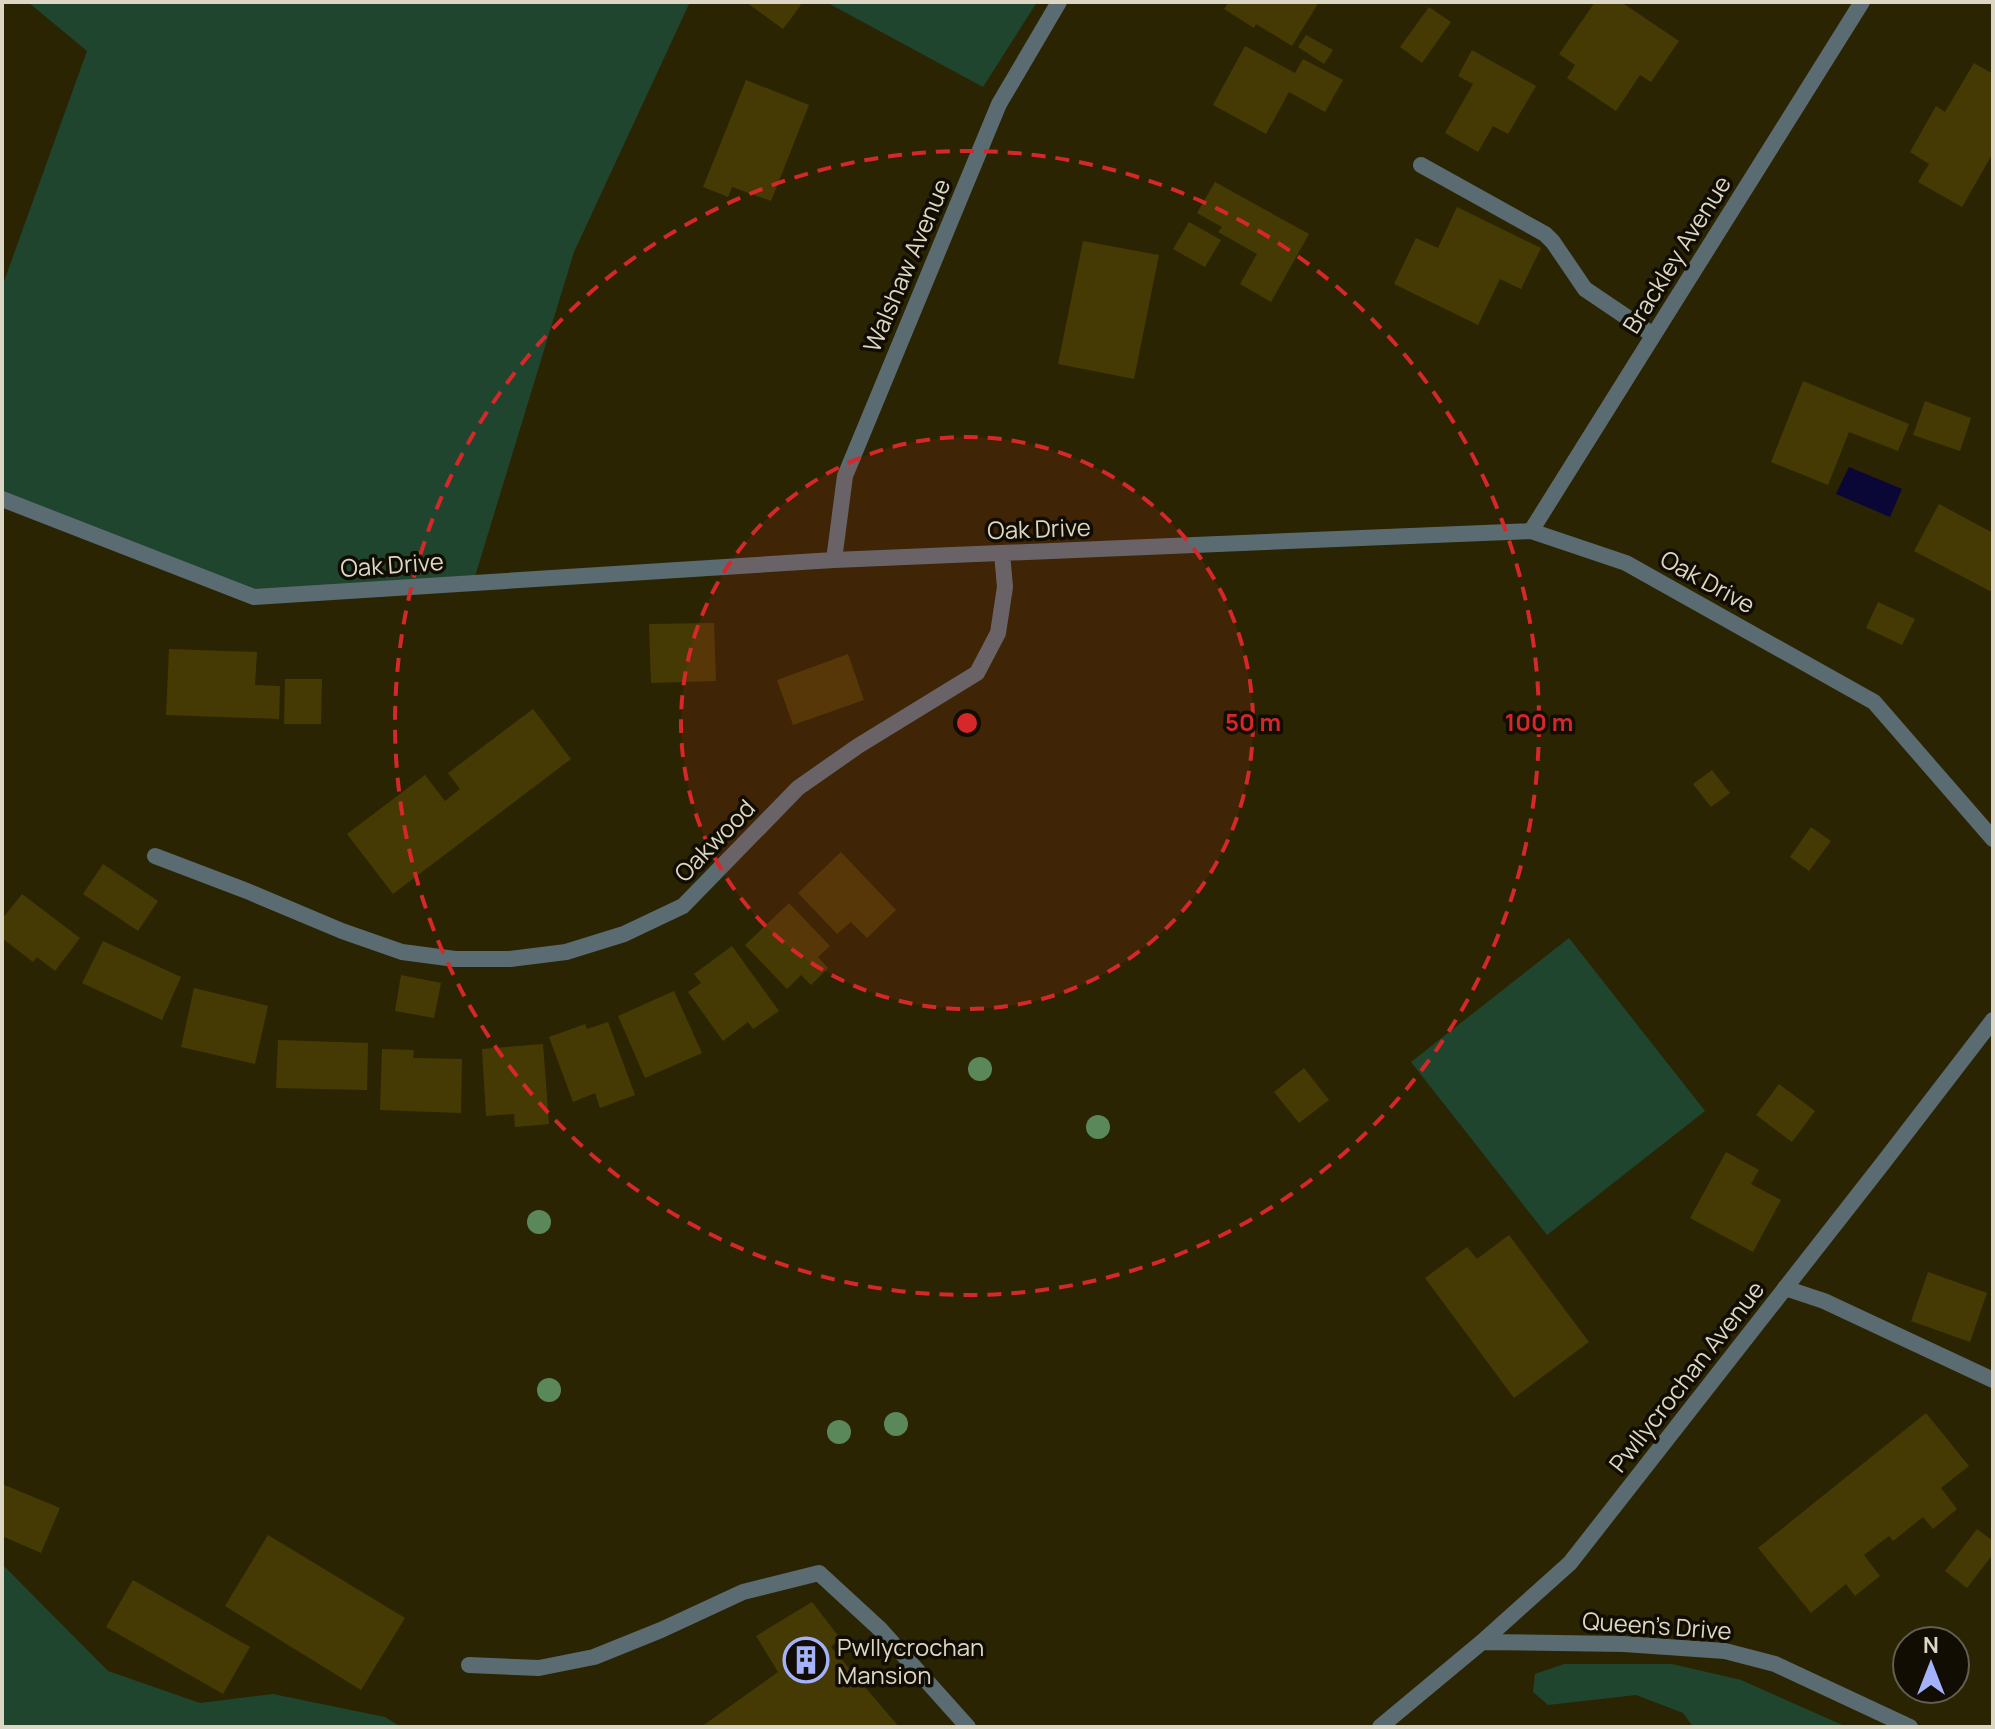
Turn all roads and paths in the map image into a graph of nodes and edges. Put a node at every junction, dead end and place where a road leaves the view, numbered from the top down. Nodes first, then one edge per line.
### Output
1 (1059, 2) edge
2 (1862, 2) edge
3 (1421, 165) dead end
4 (1653, 335) junction
5 (2, 499) edge
6 (1531, 531) junction
7 (1002, 553) junction
8 (834, 560) junction
9 (1993, 839) edge
10 (155, 856) dead end
11 (1993, 1020) edge
12 (1785, 1288) junction
13 (1993, 1380) edge
14 (1482, 1642) junction
15 (469, 1665) dead end
16 (968, 1727) edge
17 (1380, 1727) edge
18 (1910, 1727) edge

1 - 8 street, Walshaw Avenue
2 - 4 street, Brackley Avenue
3 - 4 street
4 - 6 street, Brackley Avenue
5 - 8 street, Oak Drive
6 - 7 street, Oak Drive
6 - 9 street, Oak Drive
7 - 8 street, Oak Drive
7 - 10 street, Oakwood
11 - 12 street, Pwllycrochan Avenue
12 - 13 street
12 - 14 street, Pwllycrochan Avenue
14 - 17 street, Pwllycrochan Avenue
14 - 18 street, Queen's Drive
15 - 16 street

